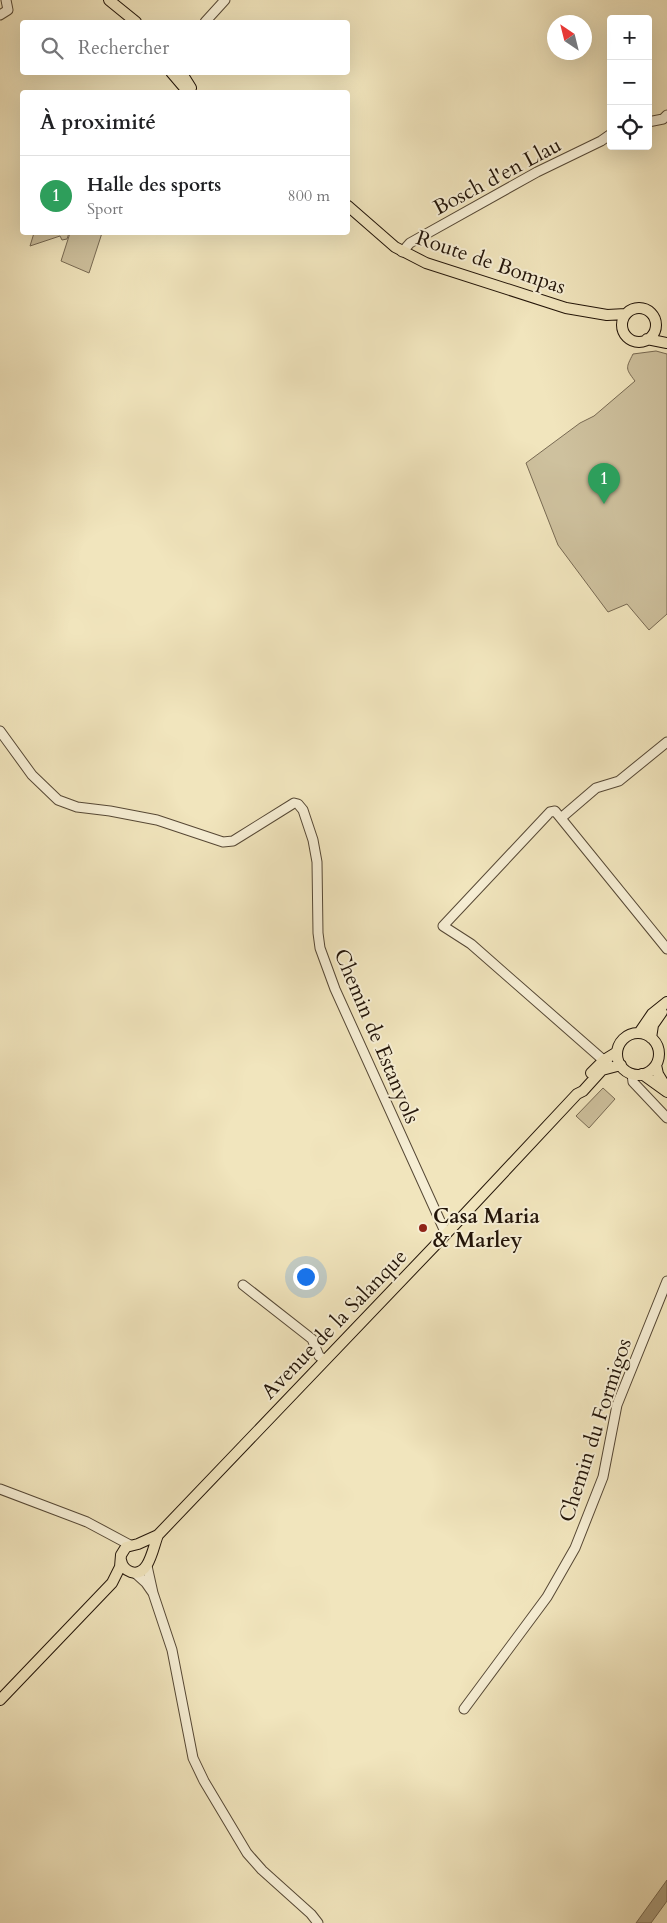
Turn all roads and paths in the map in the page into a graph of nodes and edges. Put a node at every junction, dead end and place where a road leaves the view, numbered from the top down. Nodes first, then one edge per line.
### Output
1 (6, 0) edge
2 (109, 0) edge
3 (225, 0) edge
4 (0, 15) edge
5 (129, 19) edge
6 (207, 20) edge
7 (174, 75) edge
8 (183, 75) edge
9 (186, 90) edge
10 (194, 90) edge
11 (667, 115) edge
12 (652, 121) edge
13 (607, 137) edge
14 (350, 208) edge
15 (402, 252) junction
16 (624, 320) junction
17 (655, 331) junction
18 (647, 339) junction
19 (666, 342) edge
20 (0, 731) edge
21 (667, 742) edge
22 (558, 815) junction
23 (667, 949) edge
24 (667, 1002) edge
25 (667, 1006) edge
26 (639, 1033) junction
27 (651, 1038) junction
28 (612, 1064) junction
29 (656, 1064) junction
30 (637, 1074) junction
31 (667, 1090) edge
32 (667, 1118) edge
33 (446, 1234) junction
34 (667, 1281) edge
35 (243, 1285) dead end
36 (325, 1360) junction
37 (0, 1489) edge
38 (158, 1535) junction
39 (112, 1536) junction
40 (134, 1545) junction
41 (121, 1558) junction
42 (148, 1561) junction
43 (134, 1573) junction
44 (112, 1583) junction
45 (153, 1593) junction
46 (0, 1700) edge
47 (464, 1709) dead end
48 (318, 1923) edge

1 - 4 street
2 - 5 main road
3 - 6 street
7 - 9 main road
8 - 10 main road
11 - 12 street
13 - 15 street, Bosch d'en Llau
14 - 15 main road, Route de Bompas
15 - 16 main road, Route de Bompas
16 - 17 main road
16 - 18 main road
17 - 18 main road
17 - 19 main road
18 - 19 main road
20 - 33 street, Chemin de Estanyols
21 - 22 street
22 - 23 street
22 - 28 street
24 - 26 main road
25 - 27 main road
26 - 27 main road
26 - 28 main road
27 - 29 main road
28 - 30 main road
28 - 33 main road, Avenue de la Salanque
29 - 30 main road
29 - 31 main road
30 - 31 main road
30 - 32 street
33 - 36 main road, Avenue de la Salanque
34 - 47 street, Chemin du Formigos
35 - 36 street
36 - 38 main road, Avenue de la Salanque
37 - 39 street
38 - 40 main road
38 - 42 main road
39 - 40 street
39 - 41 street
40 - 41 main road
40 - 42 main road
41 - 43 main road
41 - 44 main road
42 - 43 main road
42 - 45 street
43 - 44 main road
43 - 45 street
44 - 46 main road
45 - 48 street

